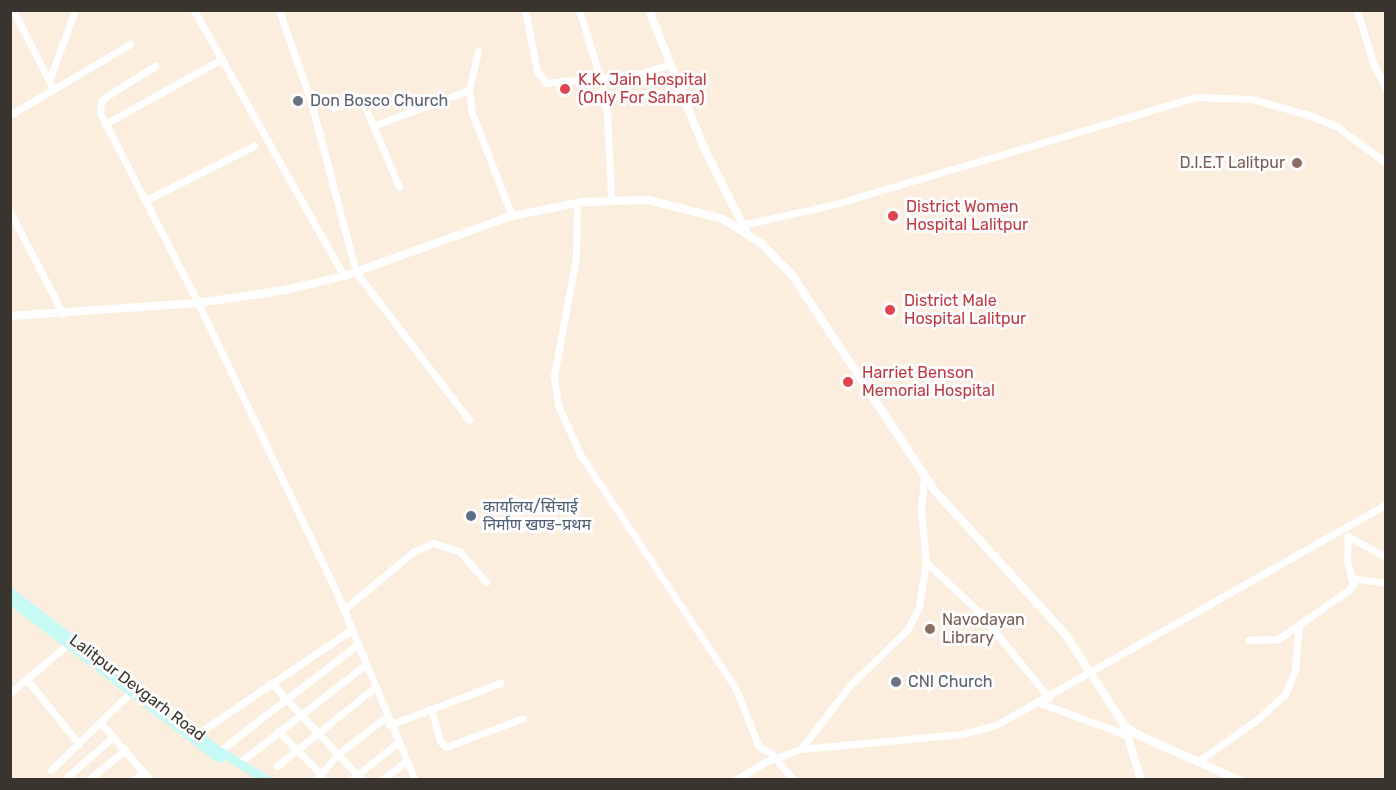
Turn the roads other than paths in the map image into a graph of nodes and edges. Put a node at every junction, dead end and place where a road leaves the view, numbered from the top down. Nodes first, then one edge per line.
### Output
1 (14, 10) edge
2 (75, 10) edge
3 (194, 10) edge
4 (279, 10) edge
5 (525, 10) edge
6 (579, 10) edge
7 (649, 10) edge
8 (1357, 10) edge
9 (130, 44) dead end
10 (478, 51) dead end
11 (222, 59) junction
12 (669, 65) junction
13 (155, 66) dead end
14 (600, 77) junction
15 (50, 81) junction
16 (1386, 88) edge
17 (53, 89) junction
18 (469, 90) junction
19 (333, 108) dead end
20 (10, 115) edge
21 (105, 123) junction
22 (375, 125) junction
23 (254, 146) dead end
24 (1385, 162) edge
25 (399, 187) dead end
26 (611, 199) junction
27 (144, 201) junction
28 (583, 202) junction
29 (10, 212) edge
30 (512, 216) junction
31 (744, 228) junction
32 (356, 272) junction
33 (344, 276) junction
34 (198, 303) junction
35 (63, 314) junction
36 (10, 316) edge
37 (469, 420) dead end
38 (924, 475) junction
39 (1386, 504) edge
40 (1339, 531) junction
41 (1348, 537) junction
42 (1386, 557) edge
43 (926, 562) junction
44 (1351, 578) junction
45 (486, 582) dead end
46 (1386, 583) edge
47 (10, 591) edge
48 (10, 600) edge
49 (343, 610) junction
50 (1299, 625) junction
51 (351, 630) junction
52 (1248, 640) dead end
53 (68, 644) junction
54 (357, 645) junction
55 (365, 664) junction
56 (1093, 672) junction
57 (28, 681) junction
58 (271, 683) junction
59 (500, 683) dead end
60 (374, 687) junction
61 (131, 692) junction
62 (10, 693) edge
63 (286, 698) junction
64 (1049, 698) junction
65 (1040, 703) junction
66 (431, 709) junction
67 (300, 714) junction
68 (386, 717) junction
69 (523, 718) dead end
70 (101, 723) junction
71 (389, 725) junction
72 (1124, 725) junction
73 (278, 731) junction
74 (318, 733) junction
75 (197, 735) junction
76 (1127, 735) junction
77 (113, 737) junction
78 (396, 743) junction
79 (79, 744) junction
80 (801, 749) junction
81 (125, 750) junction
82 (297, 750) junction
83 (219, 751) junction
84 (338, 754) junction
85 (775, 758) junction
86 (405, 762) junction
87 (1197, 762) junction
88 (239, 763) junction
89 (277, 766) dead end
90 (51, 770) dead end
91 (144, 772) junction
92 (68, 776) dead end
93 (318, 777) edge
94 (357, 778) edge
95 (88, 780) edge
96 (133, 780) edge
97 (150, 780) edge
98 (254, 780) edge
99 (267, 780) edge
100 (382, 780) edge
101 (415, 780) edge
102 (735, 780) edge
103 (795, 780) edge
104 (1141, 780) edge
105 (1239, 780) edge

1 - 15 street
2 - 15 street
3 - 11 street
4 - 32 street
5 - 14 street
6 - 14 street
7 - 12 street
8 - 16 street
9 - 17 street
10 - 18 street
11 - 21 street
11 - 33 street
12 - 14 street
12 - 31 street
13 - 21 street
14 - 26 street
15 - 17 street
17 - 20 street
18 - 22 street
18 - 30 street
19 - 22 street
21 - 27 street
22 - 25 street
23 - 27 street
24 - 31 street
26 - 28 street
26 - 31 street
27 - 34 street
28 - 30 street
28 - 85 street
29 - 35 street
30 - 32 street
31 - 38 street
32 - 33 street
32 - 37 street
33 - 34 street
34 - 35 street
34 - 49 street
35 - 36 street
38 - 43 street
38 - 56 street
39 - 40 street
40 - 41 street
40 - 56 street
41 - 42 street
41 - 44 street
43 - 64 street
43 - 80 street
44 - 46 street
44 - 50 street
45 - 49 street
47 - 75 main road, Lalitpur Devgarh Road
48 - 53 main road
49 - 51 street
50 - 52 street
50 - 87 street
51 - 54 street
51 - 58 street
53 - 57 street
53 - 61 main road
54 - 55 street
54 - 63 street
55 - 60 street
55 - 67 street
56 - 64 street
56 - 72 street
57 - 62 street
57 - 79 street
58 - 63 street
58 - 75 street
59 - 66 street
60 - 68 street
60 - 74 street
61 - 70 street
61 - 98 main road
63 - 67 street
63 - 83 street
64 - 65 street
65 - 76 street
65 - 80 street
66 - 69 street
66 - 71 street
67 - 73 street
67 - 74 street
68 - 71 street
68 - 84 street
70 - 77 street
70 - 79 street
71 - 78 street
72 - 76 street
72 - 87 street
73 - 82 street
73 - 88 street
74 - 82 street
74 - 84 street
75 - 83 main road, Lalitpur Devgarh Road
76 - 104 street
77 - 81 street
77 - 92 street
78 - 86 street
78 - 94 street
79 - 90 street
80 - 85 street
81 - 91 street
81 - 95 street
82 - 89 street
82 - 93 street
83 - 88 main road, Lalitpur Devgarh Road
84 - 93 street
84 - 94 street
85 - 102 street
85 - 103 street
86 - 100 street
86 - 101 street
87 - 105 street
88 - 99 main road, Lalitpur Devgarh Road
91 - 96 street
91 - 97 street

